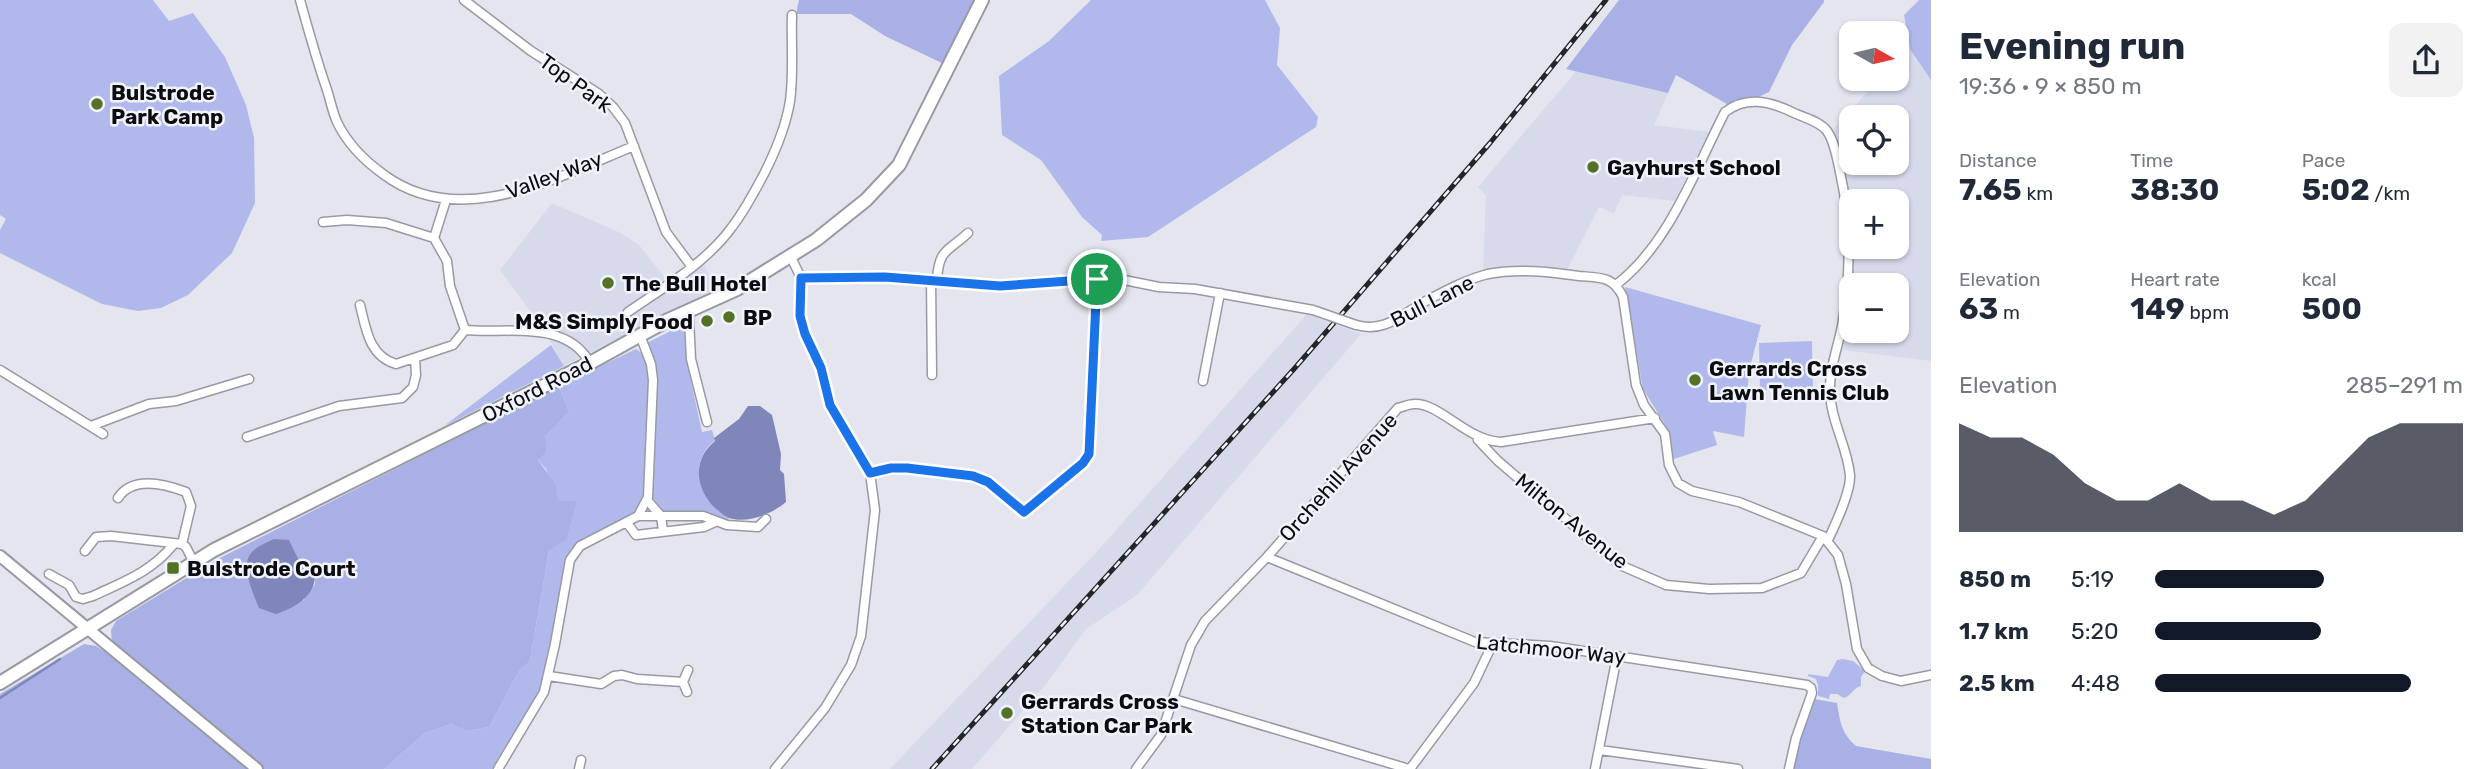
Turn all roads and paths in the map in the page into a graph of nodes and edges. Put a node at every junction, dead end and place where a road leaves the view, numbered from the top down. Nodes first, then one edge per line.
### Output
1 (300, 0) edge
2 (464, 0) edge
3 (982, 0) edge
4 (792, 15) dead end
5 (634, 146) junction
6 (446, 200) junction
7 (323, 222) dead end
8 (968, 233) dead end
9 (434, 237) junction
10 (791, 257) junction
11 (692, 267) junction
12 (801, 278) junction
13 (1097, 279) junction
14 (934, 280) junction
15 (1617, 284) junction
16 (1220, 293) junction
17 (360, 305) dead end
18 (628, 312) dead end
19 (686, 312) junction
20 (465, 330) junction
21 (640, 335) junction
22 (415, 359) junction
23 (590, 363) junction
24 (0, 370) edge
25 (932, 375) dead end
26 (248, 379) dead end
27 (1203, 381) dead end
28 (1655, 418) junction
29 (707, 422) dead end
30 (91, 426) junction
31 (103, 434) dead end
32 (247, 437) dead end
33 (1475, 437) junction
34 (1501, 442) junction
35 (1498, 461) junction
36 (870, 473) junction
37 (118, 498) dead end
38 (647, 500) junction
39 (638, 516) junction
40 (660, 516) junction
41 (681, 516) junction
42 (766, 519) dead end
43 (715, 522) junction
44 (627, 523) junction
45 (683, 529) junction
46 (663, 531) junction
47 (1826, 538) junction
48 (178, 544) junction
49 (85, 551) dead end
50 (0, 556) edge
51 (1267, 557) junction
52 (194, 563) junction
53 (49, 574) dead end
54 (88, 629) junction
55 (1492, 645) junction
56 (1617, 656) junction
57 (688, 670) dead end
58 (1931, 675) edge
59 (549, 676) junction
60 (0, 682) edge
61 (682, 682) junction
62 (687, 692) dead end
63 (1174, 699) junction
64 (1600, 750) junction
65 (257, 769) edge
66 (498, 769) edge
67 (775, 769) edge
68 (1136, 769) edge
69 (1409, 769) edge
70 (1595, 769) edge
71 (1738, 769) edge
72 (1789, 769) edge

1 - 6 street, Valley Way
2 - 5 street, Top Park
3 - 10 main road, Oxford Road
4 - 11 street
5 - 6 street, Valley Way
5 - 11 street, Top Park
6 - 9 street
7 - 9 street
8 - 14 street
9 - 20 street
10 - 12 street
10 - 19 main road, Oxford Road
11 - 18 street
12 - 14 street, Bull Lane
12 - 36 street
13 - 14 street, Bull Lane
13 - 16 street, Bull Lane
13 - 36 street
14 - 25 street
15 - 16 street, Bull Lane, bridge
15 - 28 street
15 - 47 street, Milton Avenue
16 - 27 street
17 - 22 street
19 - 21 main road, Oxford Road
19 - 29 street
20 - 22 street
20 - 23 street
21 - 23 main road, Oxford Road
21 - 38 street
22 - 32 street
23 - 52 main road, Oxford Road
24 - 30 street
26 - 30 street
28 - 34 street, Orchehill Avenue
28 - 47 street
30 - 31 street
33 - 34 street, Orchehill Avenue
33 - 35 street, Milton Avenue
33 - 51 street, Orchehill Avenue
34 - 35 street
35 - 47 street, Milton Avenue
36 - 67 street
37 - 48 street
38 - 39 street
38 - 40 street
39 - 40 street
39 - 44 street
40 - 41 street
40 - 46 street
41 - 43 street
41 - 45 street
42 - 43 street
43 - 45 street
44 - 46 street
44 - 59 street
45 - 46 street
47 - 58 street
48 - 49 street
48 - 52 street
48 - 53 street
50 - 54 main road
51 - 55 street, Latchmoor Way
51 - 63 street, Orchehill Avenue
52 - 54 main road, Oxford Road
54 - 60 main road, Oxford Road
54 - 65 main road
55 - 56 street, Latchmoor Way
55 - 69 street
56 - 64 street
56 - 72 street, Latchmoor Way
57 - 61 street
59 - 61 street
59 - 66 street
61 - 62 street
63 - 68 street, Orchehill Avenue
63 - 69 street
64 - 70 street
64 - 71 street

